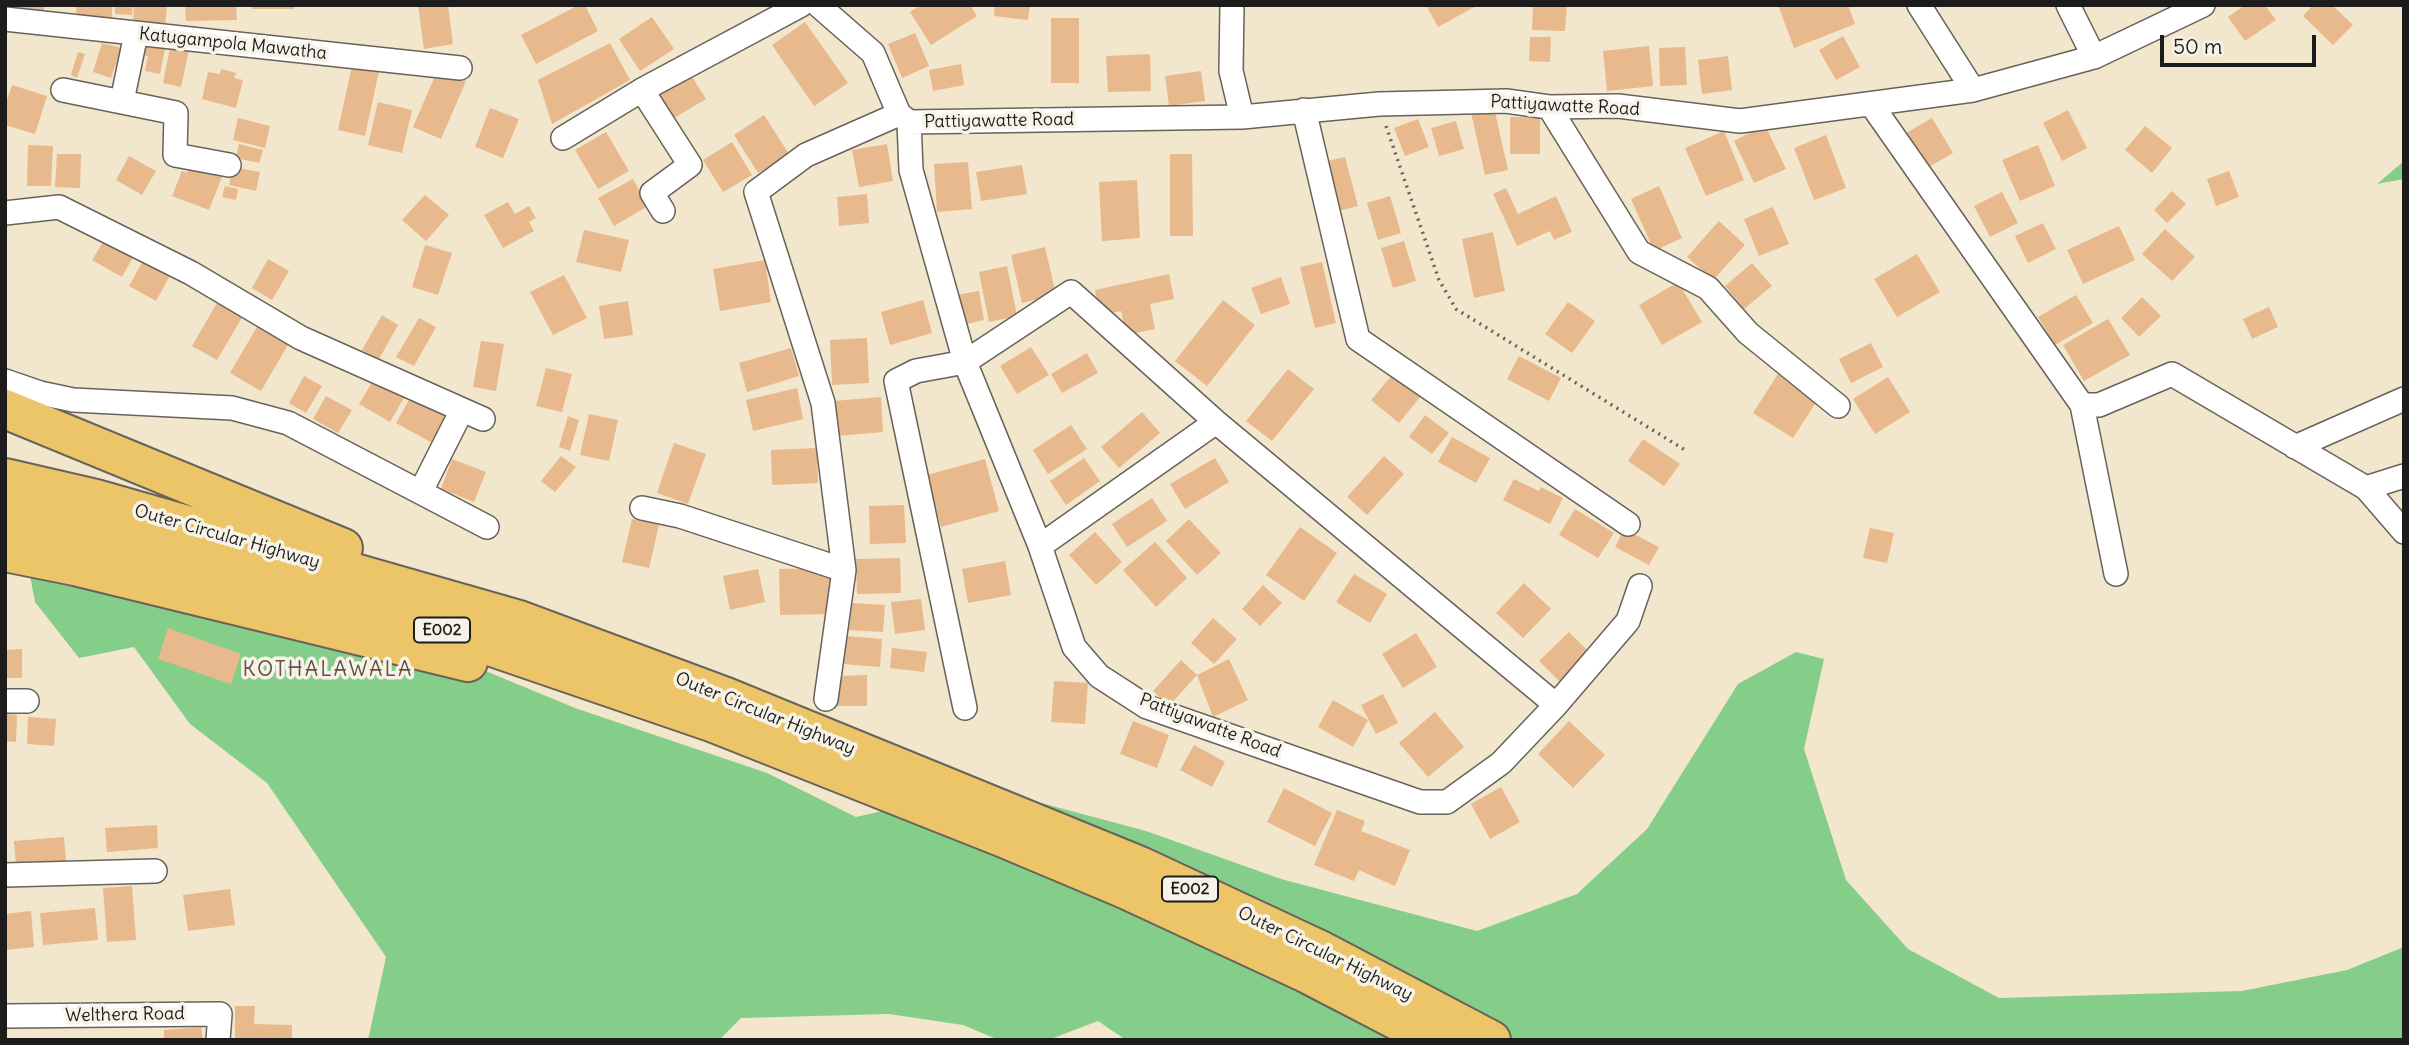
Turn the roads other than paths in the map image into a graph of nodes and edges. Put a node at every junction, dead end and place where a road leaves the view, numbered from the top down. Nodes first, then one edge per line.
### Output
1 (802, 5) edge
2 (818, 5) edge
3 (1232, 5) edge
4 (1919, 5) edge
5 (2068, 5) edge
6 (2203, 5) edge
7 (5, 19) edge
8 (136, 34) junction
9 (2094, 57) junction
10 (460, 68) dead end
11 (63, 90) dead end
12 (642, 90) junction
13 (1973, 90) junction
14 (122, 102) junction
15 (1871, 104) junction
16 (1549, 107) junction
17 (1304, 110) junction
18 (1242, 117) junction
19 (904, 118) junction
20 (563, 138) dead end
21 (229, 165) dead end
22 (663, 211) dead end
23 (5, 213) edge
24 (965, 362) junction
25 (5, 381) edge
26 (2404, 399) edge
27 (2082, 405) junction
28 (1838, 406) dead end
29 (5, 409) edge
30 (1216, 422) junction
31 (2295, 447) junction
32 (2404, 476) edge
33 (5, 478) edge
34 (2366, 488) junction
35 (421, 491) junction
36 (642, 508) dead end
37 (5, 514) edge
38 (1628, 524) dead end
39 (487, 527) dead end
40 (2404, 532) edge
41 (1040, 546) junction
42 (5, 552) edge
43 (844, 570) junction
44 (2116, 574) dead end
45 (1640, 586) dead end
46 (519, 620) junction
47 (826, 699) dead end
48 (1556, 705) junction
49 (965, 708) dead end
50 (714, 723) junction
51 (873, 772) junction
52 (155, 871) dead end
53 (5, 874) edge
54 (5, 1016) edge
55 (218, 1040) edge
56 (1434, 1040) edge
57 (1491, 1040) edge

1 - 12 street
2 - 19 street, Pattiyawatte Road
3 - 18 street
4 - 13 street
5 - 9 street
6 - 9 street, Pattiyawatte Road
7 - 8 street, Katugampola Mawatha
8 - 10 street, Katugampola Mawatha
8 - 14 street
9 - 13 street, Pattiyawatte Road
11 - 14 street
12 - 20 street
12 - 22 street
13 - 15 street, Pattiyawatte Road
14 - 21 street
15 - 16 street, Pattiyawatte Road
15 - 27 street
16 - 17 street, Pattiyawatte Road
16 - 28 street
17 - 18 street, Pattiyawatte Road
17 - 38 street
18 - 19 street, Pattiyawatte Road
19 - 24 street, Pattiyawatte Road
19 - 43 street
23 - 35 street
24 - 30 street
24 - 41 street, Pattiyawatte Road
24 - 49 street
25 - 35 street
26 - 31 street
27 - 31 street
27 - 44 street
29 - 46 highway
30 - 41 street
30 - 48 street
31 - 34 street
32 - 34 street
33 - 46 highway, Outer Circular Highway / E002
34 - 40 street
35 - 39 street
36 - 43 street
37 - 50 highway, Outer Circular Highway / E002
41 - 48 street, Pattiyawatte Road
42 - 50 highway
43 - 47 street
45 - 48 street, Pattiyawatte Road
46 - 51 highway, Outer Circular Highway / E002
50 - 51 highway, Outer Circular Highway / E002
51 - 56 highway, Outer Circular Highway / E002
51 - 57 highway, Outer Circular Highway / E002
52 - 53 street
54 - 55 street, Welthera Road

